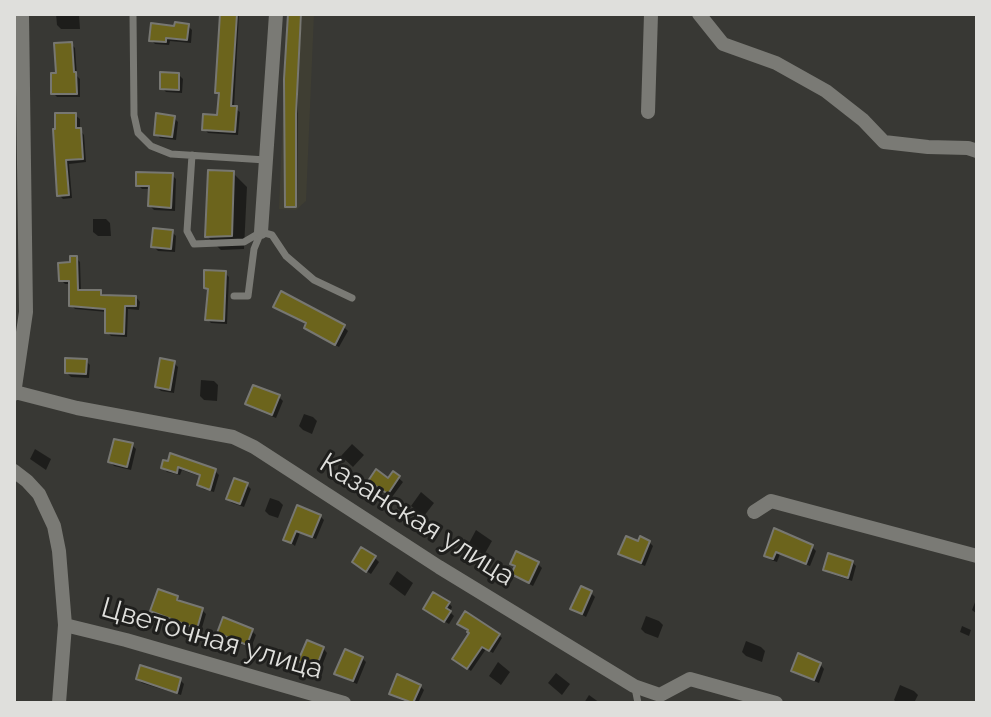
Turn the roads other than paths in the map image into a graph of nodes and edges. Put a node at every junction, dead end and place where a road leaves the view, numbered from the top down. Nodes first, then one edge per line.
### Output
1 (22, 14) edge
2 (133, 14) edge
3 (276, 14) edge
4 (651, 14) edge
5 (699, 14) edge
6 (18, 56) edge
7 (648, 112) dead end
8 (977, 151) edge
9 (192, 155) junction
10 (266, 160) junction
11 (261, 232) junction
12 (234, 296) dead end
13 (352, 298) dead end
14 (17, 358) edge
15 (14, 393) edge
16 (14, 471) edge
17 (754, 512) dead end
18 (977, 556) edge
19 (65, 625) junction
20 (634, 686) junction
21 (59, 703) edge
22 (344, 703) edge
23 (638, 703) edge
24 (776, 703) edge

1 - 6 street
2 - 9 lane
3 - 10 street
4 - 7 street
5 - 8 street
6 - 14 street
9 - 10 lane
9 - 11 lane
10 - 11 street
11 - 12 lane
11 - 13 lane
14 - 15 street
15 - 20 street, Казанская улица
16 - 19 street
17 - 18 street
19 - 21 street
19 - 22 street, Цветочная улица
20 - 23 lane
20 - 24 street, Казанская улица

